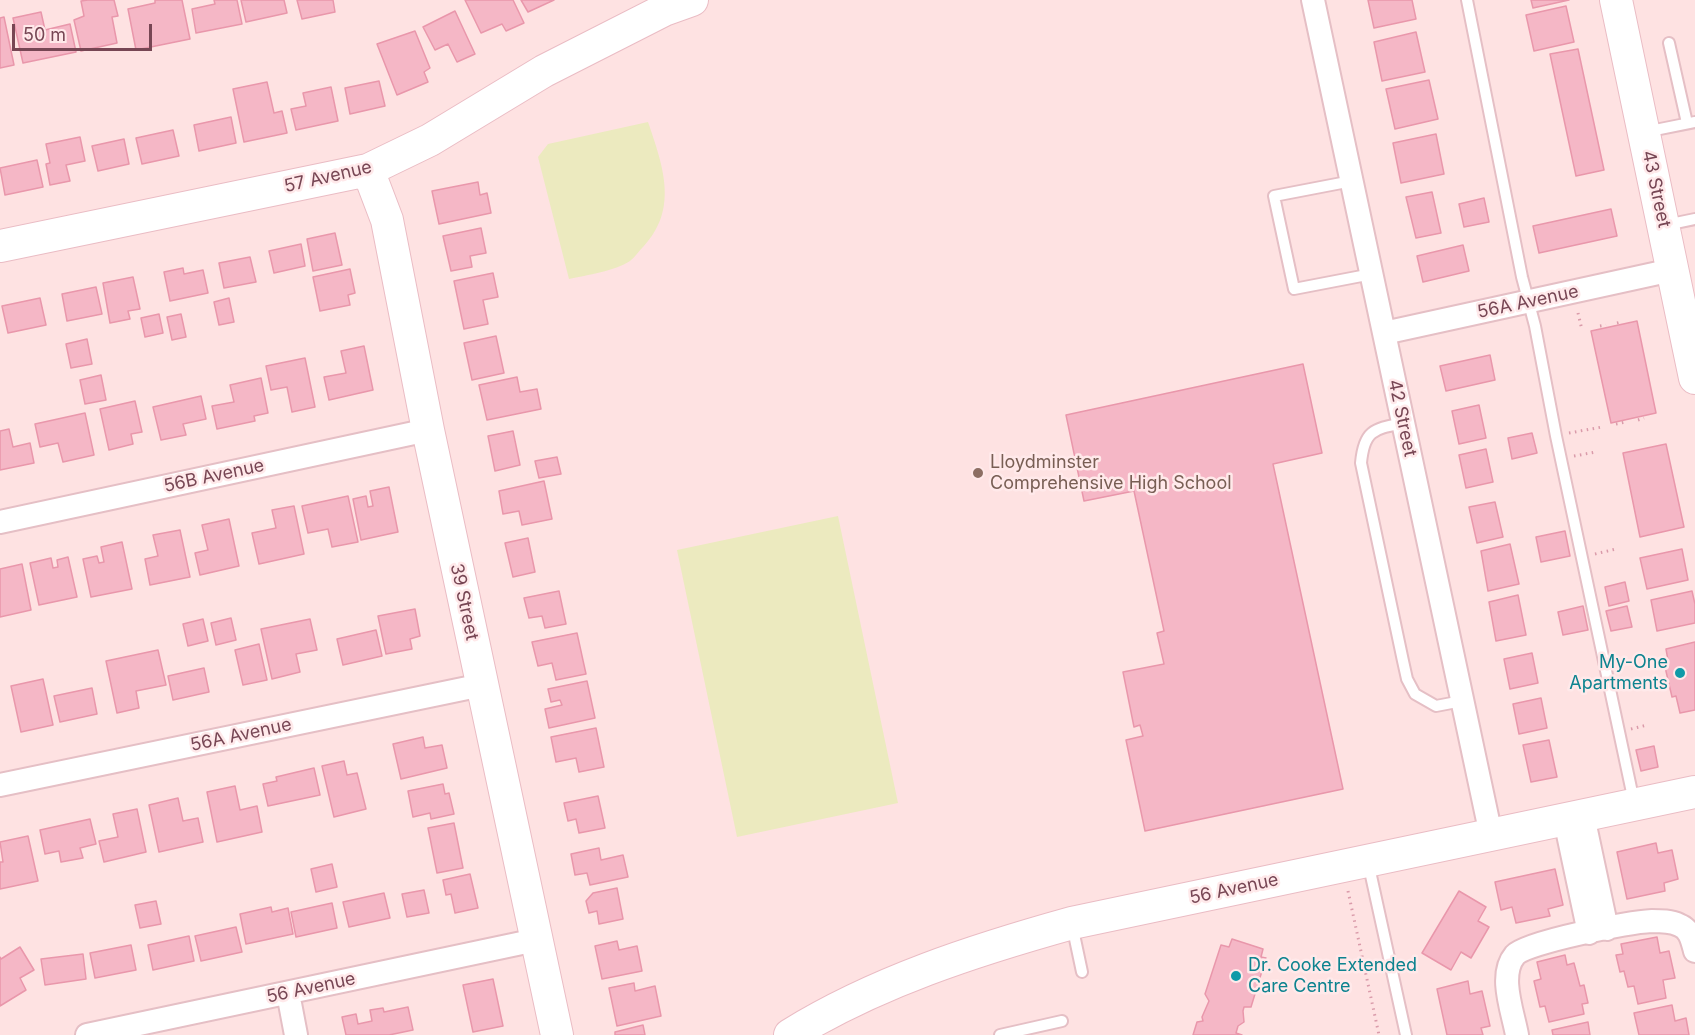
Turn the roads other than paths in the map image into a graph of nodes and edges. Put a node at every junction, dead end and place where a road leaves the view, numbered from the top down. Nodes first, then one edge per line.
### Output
1 (1313, 0) edge
2 (1467, 0) edge
3 (1616, 0) edge
4 (671, 3) edge
5 (1669, 43) dead end
6 (1691, 122) edge
7 (1644, 132) junction
8 (368, 170) junction
9 (1352, 181) junction
10 (1695, 219) edge
11 (1663, 225) junction
12 (0, 246) edge
13 (1672, 270) junction
14 (1371, 274) junction
15 (1528, 302) junction
16 (1384, 333) junction
17 (1695, 378) edge
18 (1403, 423) junction
19 (428, 430) junction
20 (0, 522) edge
21 (482, 685) junction
22 (1462, 701) junction
23 (0, 785) edge
24 (1695, 792) edge
25 (1635, 805) junction
26 (1574, 818) junction
27 (1491, 835) junction
28 (1368, 861) junction
29 (1072, 924) junction
30 (1598, 931) junction
31 (536, 940) junction
32 (1695, 951) edge
33 (1082, 972) dead end
34 (288, 993) junction
35 (1062, 1021) dead end
36 (806, 1031) edge
37 (87, 1035) edge
38 (296, 1035) edge
39 (557, 1035) edge
40 (1000, 1035) edge
41 (1406, 1035) edge
42 (1517, 1035) edge

1 - 9 street, 42 Street
2 - 15 lane
3 - 7 street, 43 Street
4 - 8 street, 57 Avenue
5 - 6 lane
6 - 7 lane
7 - 11 street, 43 Street
8 - 12 street, 57 Avenue
8 - 19 street, 39 Street
9 - 14 street, 42 Street
9 - 14 lane
10 - 11 lane
11 - 13 street, 43 Street
13 - 15 street, 56A Avenue
13 - 17 street, 43 Street
14 - 16 street, 42 Street
15 - 16 street, 56A Avenue
15 - 25 lane
16 - 18 street, 42 Street
18 - 22 street, 42 Street
18 - 22 lane
19 - 20 street, 56B Avenue
19 - 21 street, 39 Street
21 - 23 street, 56A Avenue
21 - 31 street, 39 Street
22 - 27 street, 42 Street
24 - 25 street, 56 Avenue
25 - 26 street, 56 Avenue
26 - 27 street, 56 Avenue
26 - 30 street
27 - 28 street, 56 Avenue
28 - 29 street, 56 Avenue
28 - 41 lane
29 - 33 lane
29 - 36 street, 56 Avenue
30 - 32 street
30 - 42 street
31 - 34 street, 56 Avenue
31 - 39 street, 39 Street
34 - 37 street, 56 Avenue
34 - 38 street
35 - 40 lane

